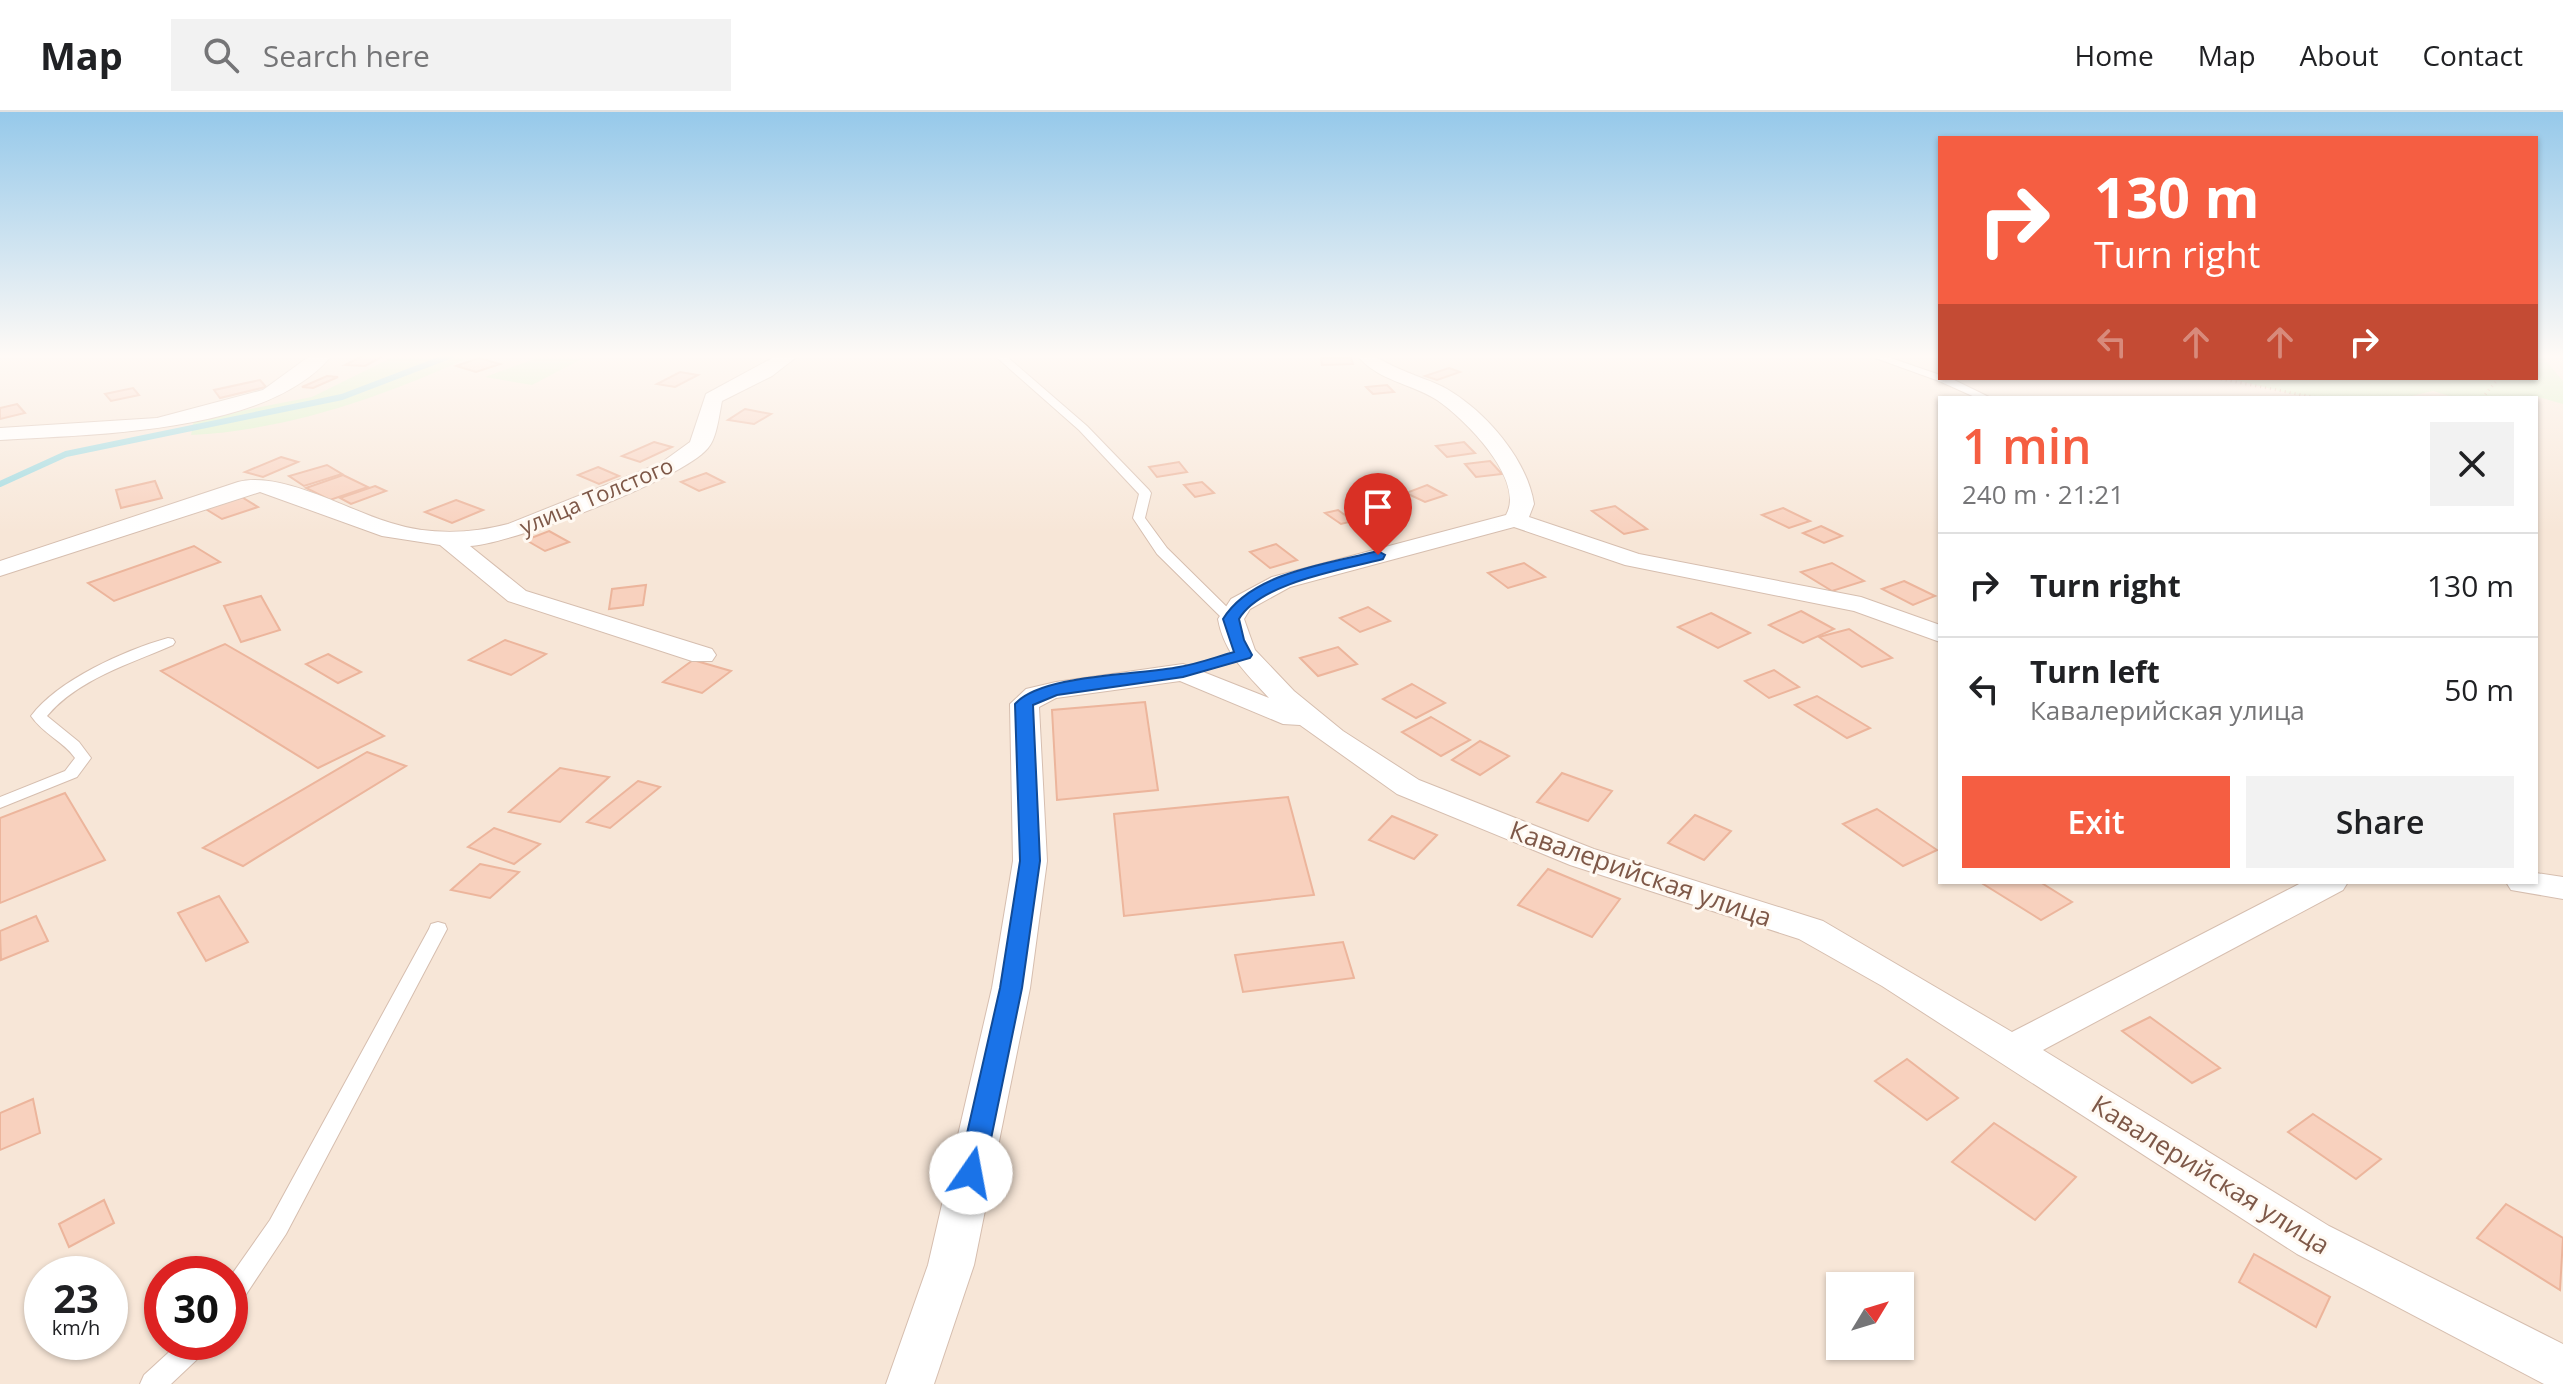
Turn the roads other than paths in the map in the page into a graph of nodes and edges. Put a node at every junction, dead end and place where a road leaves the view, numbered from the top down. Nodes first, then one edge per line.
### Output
1 (194, 414) edge
2 (708, 414) edge
3 (1067, 414) edge
4 (1467, 414) edge
5 (0, 434) edge
6 (1515, 520) junction
7 (447, 539) junction
8 (0, 569) edge
9 (1231, 619) junction
10 (1938, 633) edge
11 (168, 642) dead end
12 (702, 655) dead end
13 (1244, 655) junction
14 (1183, 672) junction
15 (1333, 737) junction
16 (0, 803) edge
17 (2327, 884) edge
18 (2536, 884) edge
19 (2563, 888) edge
20 (438, 929) dead end
21 (2010, 1050) junction
22 (248, 1271) edge
23 (179, 1360) edge
24 (2563, 1369) edge
25 (153, 1384) edge
26 (910, 1384) edge

1 - 5 street
2 - 7 street, улица Толстого
3 - 9 lane
4 - 6 street
6 - 9 street
6 - 10 street
7 - 8 street, улица Толстого
7 - 12 street
9 - 13 street, Кавалерийская улица
11 - 16 lane
13 - 14 lane
13 - 15 street, Кавалерийская улица
14 - 15 street
14 - 26 street
15 - 21 street, Кавалерийская улица
17 - 21 street
18 - 19 street
20 - 22 lane
21 - 24 street, Кавалерийская улица
23 - 25 lane

